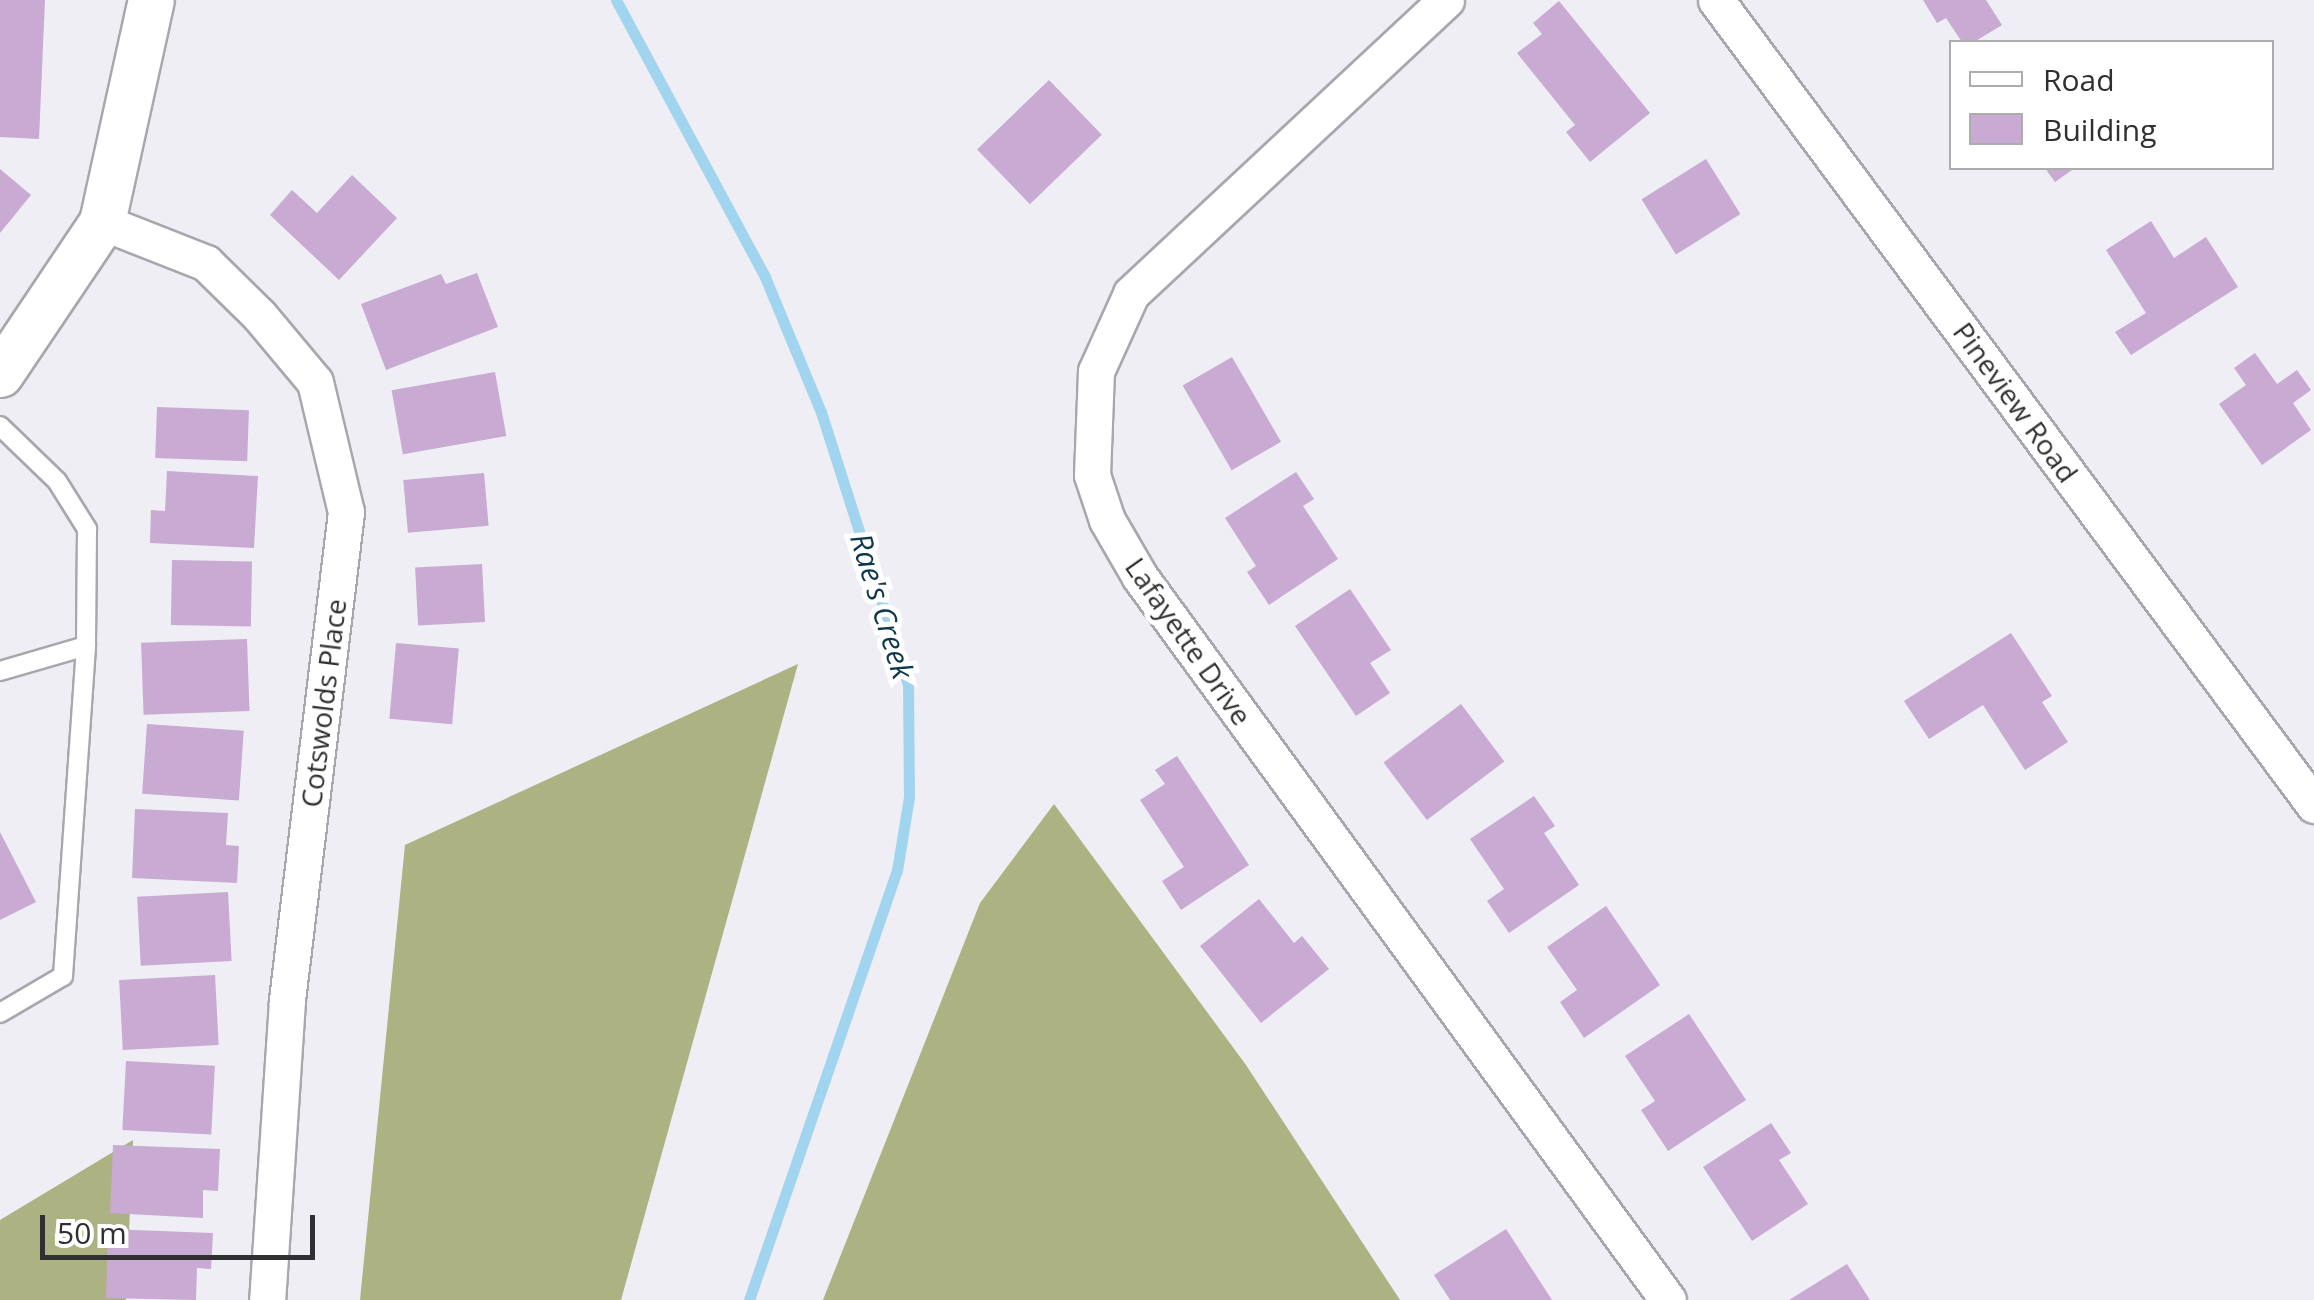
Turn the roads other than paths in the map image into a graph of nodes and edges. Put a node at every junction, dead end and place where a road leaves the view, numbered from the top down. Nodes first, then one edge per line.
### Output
1 (151, 0) edge
2 (1446, 0) edge
3 (1716, 0) edge
4 (102, 222) junction
5 (0, 374) edge
6 (0, 426) edge
7 (86, 646) junction
8 (0, 671) edge
9 (2314, 805) edge
10 (0, 1013) edge
11 (267, 1300) edge
12 (1668, 1300) edge

1 - 4 street
2 - 12 street, Lafayette Drive
3 - 9 street, Pineview Road
4 - 5 street
4 - 11 street, Cotswolds Place
6 - 7 lane
7 - 8 lane
7 - 10 lane

